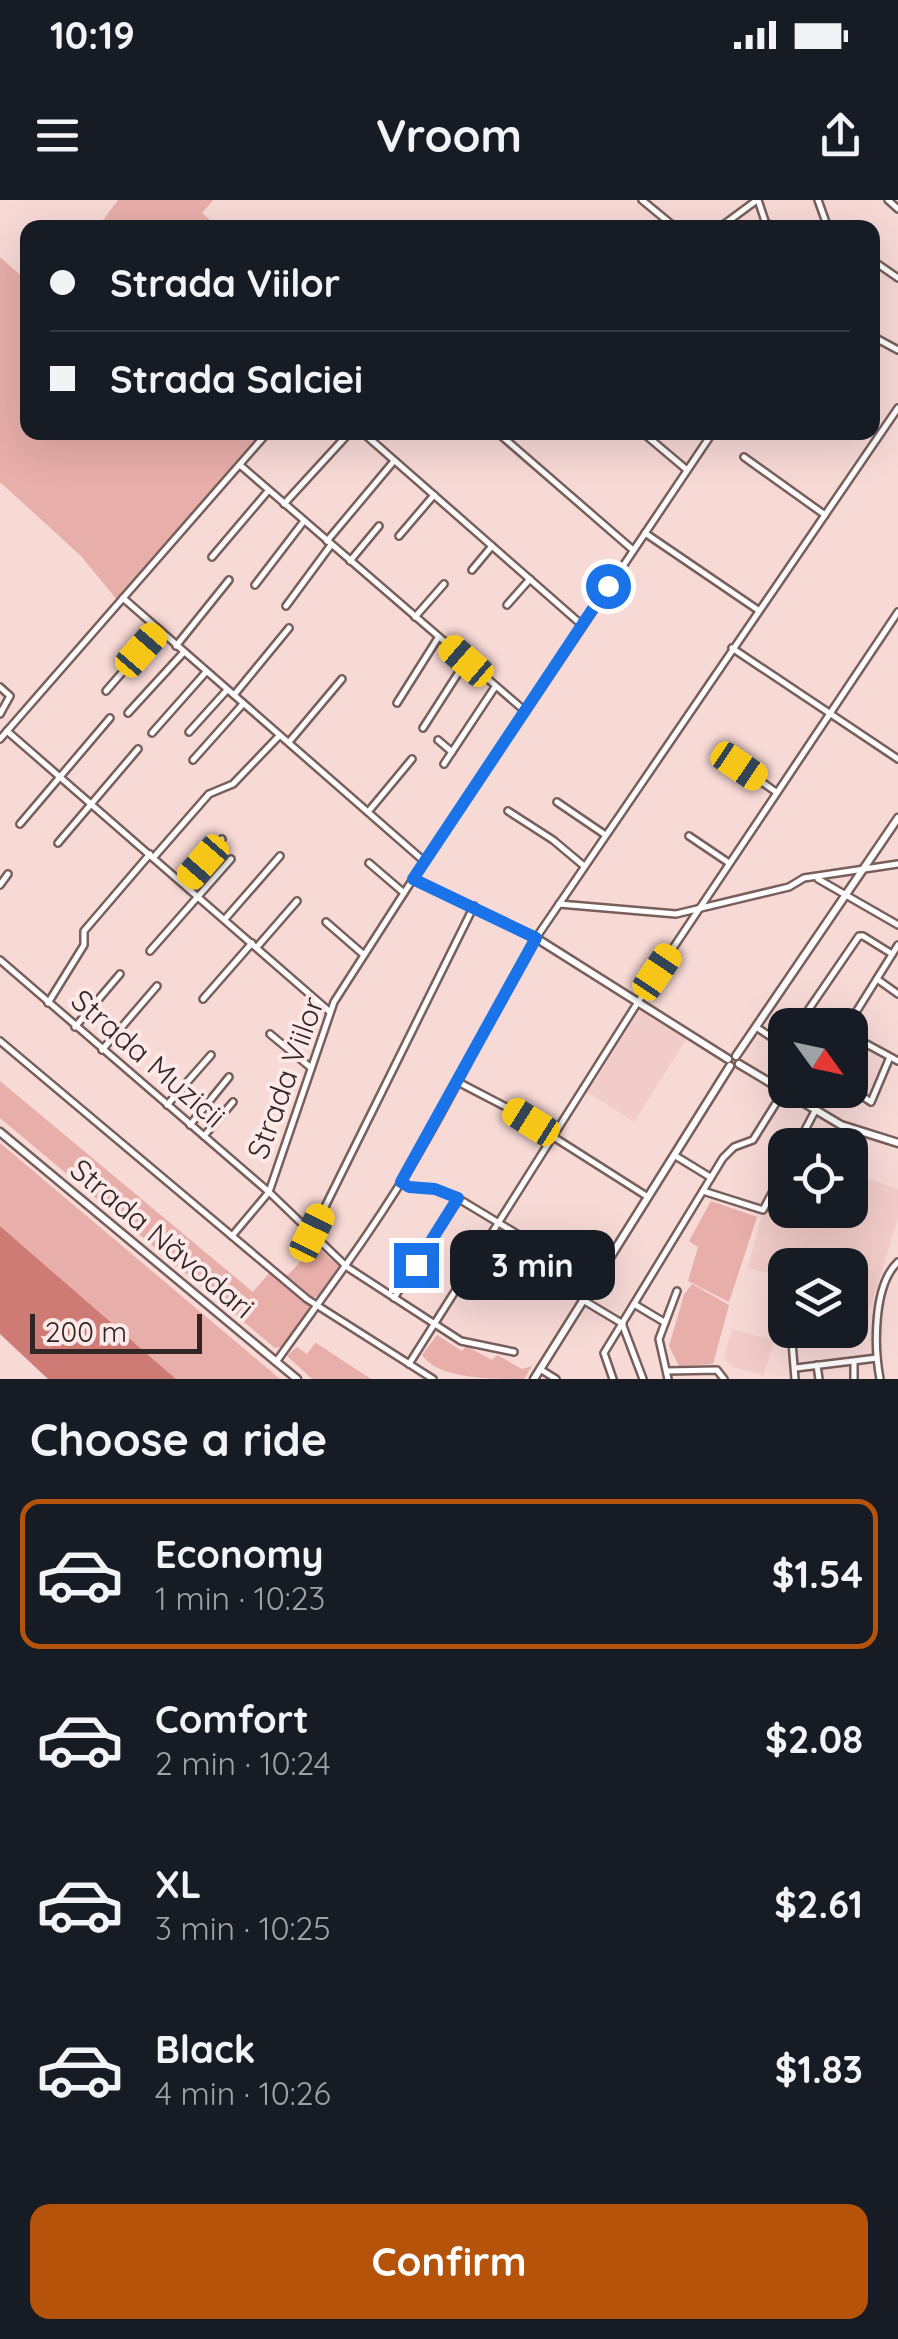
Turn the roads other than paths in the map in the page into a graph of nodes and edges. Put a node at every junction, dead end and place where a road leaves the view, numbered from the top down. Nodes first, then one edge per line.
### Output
1 (642, 200) edge
2 (758, 200) edge
3 (888, 200) edge
4 (898, 209) edge
5 (732, 218) joint
6 (666, 220) edge
7 (729, 220) edge
8 (898, 408) edge
9 (880, 434) edge
10 (261, 440) edge
11 (343, 440) edge
12 (371, 440) edge
13 (506, 440) edge
14 (651, 440) edge
15 (707, 440) edge
16 (876, 440) edge
17 (744, 457) dead end
18 (394, 460) junction
19 (240, 466) junction
20 (687, 470) junction
21 (268, 490) junction
22 (434, 494) junction
23 (284, 504) junction
24 (825, 515) junction
25 (304, 521) junction
26 (379, 526) dead end
27 (644, 533) junction
28 (399, 536) dead end
29 (329, 543) junction
30 (492, 546) junction
31 (633, 550) junction
32 (212, 558) dead end
33 (350, 561) junction
34 (472, 570) dead end
35 (530, 578) junction
36 (230, 580) dead end
37 (444, 584) dead end
38 (255, 585) dead end
39 (122, 598) junction
40 (507, 605) dead end
41 (286, 606) dead end
42 (758, 610) junction
43 (898, 612) edge
44 (415, 617) junction
45 (582, 625) junction
46 (289, 628) dead end
47 (159, 630) junction
48 (439, 637) junction
49 (176, 646) junction
50 (732, 648) junction
51 (184, 652) junction
52 (466, 661) junction
53 (206, 672) junction
54 (342, 680) dead end
55 (496, 686) junction
56 (0, 687) edge
57 (228, 690) junction
58 (106, 691) dead end
59 (234, 696) junction
60 (396, 703) dead end
61 (243, 704) junction
62 (128, 712) dead end
63 (526, 712) junction
64 (829, 713) junction
65 (0, 714) edge
66 (110, 718) dead end
67 (423, 728) dead end
68 (7, 731) junction
69 (189, 732) dead end
70 (152, 733) dead end
71 (279, 736) junction
72 (0, 739) edge
73 (438, 740) dead end
74 (288, 743) junction
75 (138, 749) dead end
76 (452, 752) junction
77 (412, 759) dead end
78 (898, 759) edge
79 (193, 760) dead end
80 (444, 764) dead end
81 (739, 766) dead end
82 (61, 777) junction
83 (776, 792) junction
84 (557, 802) dead end
85 (91, 804) junction
86 (508, 811) dead end
87 (368, 812) junction
88 (898, 818) edge
89 (20, 824) dead end
90 (605, 834) junction
91 (689, 836) dead end
92 (222, 839) dead end
93 (58, 842) dead end
94 (152, 856) junction
95 (280, 856) dead end
96 (230, 859) dead end
97 (425, 862) junction
98 (370, 863) dead end
99 (729, 864) junction
100 (898, 864) edge
101 (584, 866) junction
102 (864, 871) junction
103 (8, 874) dead end
104 (817, 878) junction
105 (413, 879) junction
106 (184, 884) junction
107 (0, 885) edge
108 (404, 893) junction
109 (848, 894) junction
110 (198, 896) junction
111 (297, 901) dead end
112 (558, 904) junction
113 (474, 906) junction
114 (698, 910) junction
115 (225, 919) junction
116 (326, 922) dead end
117 (898, 925) edge
118 (536, 938) junction
119 (255, 945) junction
120 (898, 946) edge
121 (150, 951) dead end
122 (892, 954) junction
123 (364, 955) junction
124 (0, 960) edge
125 (120, 974) dead end
126 (877, 980) junction
127 (157, 986) dead end
128 (898, 994) edge
129 (203, 998) dead end
130 (638, 1001) junction
131 (48, 1003) junction
132 (809, 1008) edge
133 (859, 1008) edge
134 (330, 1012) junction
135 (76, 1026) junction
136 (756, 1027) junction
137 (270, 1034) dead end
138 (768, 1034) edge
139 (0, 1041) edge
140 (868, 1045) edge
141 (102, 1050) junction
142 (211, 1055) dead end
143 (888, 1056) junction
144 (733, 1061) junction
145 (898, 1062) edge
146 (312, 1068) junction
147 (229, 1077) dead end
148 (458, 1081) junction
149 (768, 1083) edge
150 (868, 1100) edge
151 (233, 1102) dead end
152 (167, 1105) junction
153 (773, 1108) edge
154 (809, 1108) edge
155 (815, 1111) junction
156 (190, 1125) junction
157 (806, 1128) edge
158 (0, 1132) edge
159 (204, 1136) junction
160 (554, 1136) junction
161 (898, 1143) edge
162 (674, 1155) junction
163 (711, 1178) junction
164 (401, 1182) junction
165 (269, 1192) junction
166 (704, 1192) junction
167 (648, 1197) junction
168 (458, 1198) junction
169 (768, 1200) edge
170 (500, 1222) junction
171 (312, 1233) junction
172 (232, 1236) junction
173 (898, 1262) edge
174 (347, 1268) junction
175 (596, 1281) junction
176 (677, 1291) dead end
177 (394, 1298) junction
178 (583, 1300) junction
179 (634, 1304) junction
180 (317, 1306) junction
181 (664, 1322) junction
182 (434, 1324) junction
183 (622, 1324) junction
184 (793, 1348) edge
185 (514, 1352) dead end
186 (876, 1358) junction
187 (854, 1361) junction
188 (276, 1362) junction
189 (409, 1364) junction
190 (818, 1365) junction
191 (796, 1368) junction
192 (540, 1369) junction
193 (668, 1375) edge
194 (296, 1379) edge
195 (432, 1379) edge
196 (534, 1379) edge
197 (556, 1379) edge
198 (613, 1379) edge
199 (643, 1379) edge
200 (724, 1379) edge
201 (795, 1379) edge
202 (819, 1379) edge
203 (854, 1379) edge
204 (880, 1379) edge

1 - 6 street
2 - 5 street
3 - 4 street
5 - 7 street
8 - 9 street
10 - 19 street
11 - 23 street
12 - 18 street
13 - 31 street
14 - 20 street
15 - 20 street, Strada Viilor
16 - 24 street
17 - 24 street
18 - 22 street
18 - 29 street
19 - 21 street
19 - 39 street
20 - 27 street, Strada Viilor
21 - 23 street
21 - 32 street
22 - 28 street
22 - 30 street
23 - 25 street
24 - 42 street
25 - 29 street
25 - 38 street
26 - 33 street
27 - 31 street, Strada Viilor
27 - 42 street
29 - 33 street
29 - 41 street
30 - 34 street
30 - 35 street
31 - 45 street, Strada Viilor
33 - 44 street
35 - 40 street
35 - 45 street
36 - 49 street
37 - 44 street
39 - 47 street
39 - 68 street
42 - 50 street
43 - 64 street
44 - 48 street
45 - 63 street, Strada Viilor
46 - 59 street
47 - 49 street
47 - 58 street
48 - 52 street
48 - 60 street
49 - 51 street
50 - 64 street
50 - 90 street
51 - 53 street
51 - 62 street
52 - 55 street
52 - 67 street
53 - 57 street
53 - 70 street
54 - 74 street
55 - 63 street
55 - 76 street
56 - 65 street
57 - 59 street
57 - 69 street
59 - 61 street
61 - 71 street
61 - 79 street
63 - 97 street, Strada Viilor
64 - 78 street
64 - 83 street
66 - 82 street
68 - 72 street
68 - 82 street
71 - 74 street
71 - 94 street
73 - 76 street
74 - 87 street
75 - 85 street
76 - 80 street
77 - 87 street
81 - 83 street
82 - 85 street
82 - 89 street
83 - 99 street
84 - 90 street
85 - 93 street
85 - 94 street
86 - 101 street
87 - 97 street
88 - 102 street
90 - 101 street
91 - 99 street
92 - 106 street
94 - 106 street
94 - 131 street
95 - 115 street
96 - 110 street
97 - 105 street, Strada Viilor
98 - 108 street
99 - 114 street
100 - 102 street
101 - 112 street
102 - 104 street
102 - 109 street
103 - 107 street
104 - 109 street
104 - 114 street
105 - 108 street, Strada Viilor
105 - 113 street
106 - 110 street
108 - 123 street, Strada Viilor
109 - 117 street
109 - 136 street
110 - 115 street
110 - 121 street
111 - 119 street
112 - 114 street
112 - 118 street
113 - 118 street
113 - 171 street
114 - 130 street
115 - 119 street
116 - 123 street
118 - 130 street
118 - 148 street
119 - 129 street
119 - 134 street
120 - 122 street
122 - 126 street
122 - 132 street
123 - 134 street, Strada Viilor
124 - 131 street, Strada Muzicii
125 - 135 street
126 - 128 street
126 - 133 street
127 - 141 street
130 - 144 street
130 - 160 street
131 - 135 street, Strada Muzicii
134 - 146 street, Strada Viilor
135 - 141 street, Strada Muzicii
136 - 138 street
136 - 144 street
137 - 146 street
139 - 172 street
140 - 143 street
141 - 152 street, Strada Muzicii
142 - 152 street
143 - 145 street
143 - 150 street
144 - 149 street
144 - 162 street
146 - 165 street, Strada Viilor
147 - 156 street
148 - 160 street
148 - 164 street
151 - 159 street
152 - 156 street, Strada Muzicii
153 - 163 street
154 - 155 street
155 - 157 street
155 - 161 street
156 - 159 street, Strada Muzicii
158 - 188 street, Strada Năvodari
159 - 165 street, Strada Muzicii
160 - 167 street
160 - 170 street
162 - 163 street
162 - 167 street
163 - 166 street
164 - 168 street
164 - 174 street
165 - 171 street, Strada Muzicii
165 - 172 street, Strada Viilor
166 - 169 street
166 - 179 street
167 - 175 street
168 - 170 street
168 - 177 street
170 - 175 street
170 - 182 street
171 - 174 street, Strada Muzicii
172 - 180 street
173 - 186 street
174 - 177 street, Strada Muzicii
174 - 180 street
175 - 178 street
176 - 181 street
177 - 182 street, Strada Muzicii
178 - 183 street
178 - 192 street
179 - 181 street
179 - 183 street
180 - 188 street
180 - 189 street
181 - 193 street
182 - 185 street, Strada Muzicii
182 - 189 street
183 - 198 street
183 - 199 street
184 - 191 street
186 - 187 street
186 - 204 street
187 - 190 street
187 - 203 street
188 - 194 street, Strada Năvodari
189 - 195 street
190 - 191 street
190 - 202 street
191 - 201 street
192 - 196 street
192 - 197 street
193 - 200 street

